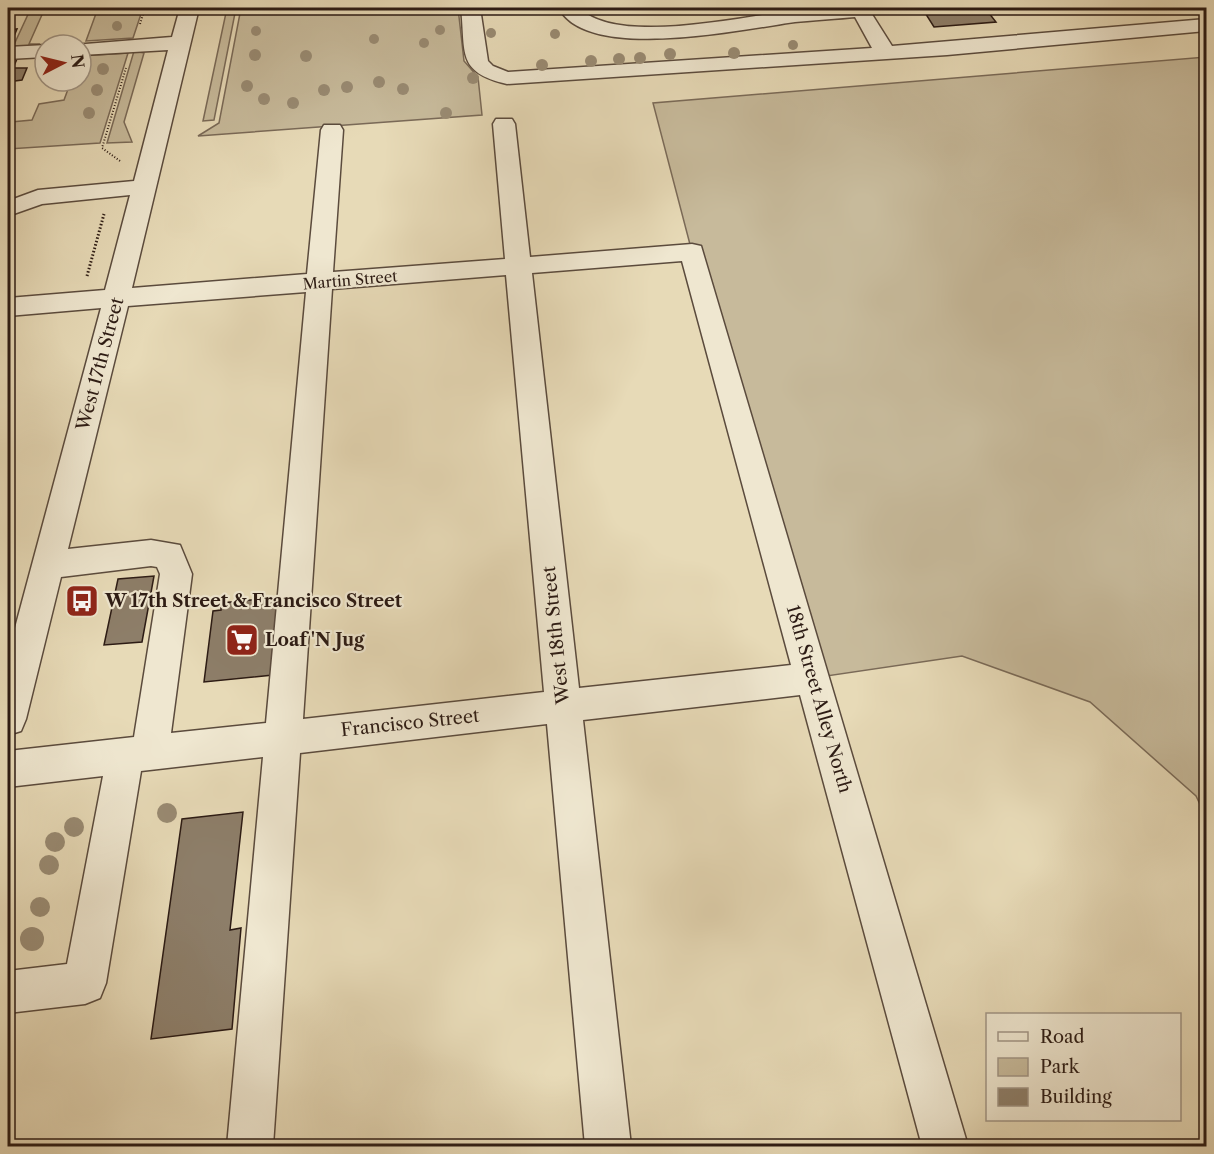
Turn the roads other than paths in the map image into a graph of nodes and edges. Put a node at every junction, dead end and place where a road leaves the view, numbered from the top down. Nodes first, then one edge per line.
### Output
1 (189, 8) edge
2 (471, 8) edge
3 (568, 8) edge
4 (1206, 25) edge
5 (180, 43) junction
6 (93, 48) edge
7 (33, 52) edge
8 (8, 53) edge
9 (885, 53) junction
10 (504, 124) dead end
11 (332, 130) dead end
12 (144, 187) junction
13 (8, 209) edge
14 (692, 252) joint
15 (518, 266) junction
16 (319, 282) junction
17 (117, 297) junction
18 (8, 307) edge
19 (47, 565) junction
20 (813, 678) junction
21 (563, 706) junction
22 (8, 719) edge
23 (282, 738) junction
24 (137, 755) junction
25 (8, 769) edge
26 (8, 992) edge
27 (250, 1146) edge
28 (608, 1146) edge
29 (945, 1146) edge

1 - 5 street, West 17th Street
2 - 9 street
3 - 9 street
4 - 9 street
5 - 6 street
5 - 12 street, West 17th Street
7 - 8 street
10 - 15 street, West 18th Street
11 - 16 street
12 - 13 street
12 - 17 street, West 17th Street
14 - 15 street, Martin Street
14 - 20 street, 18th Street Alley North
15 - 16 street, Martin Street
15 - 21 street, West 18th Street
16 - 17 street, Martin Street
16 - 23 street
17 - 18 street, Martin Street
17 - 19 street, West 17th Street
19 - 22 street, West 17th Street
19 - 24 street
20 - 21 street, Francisco Street
20 - 29 street, 18th Street Alley North
21 - 23 street, Francisco Street
21 - 28 street, West 18th Street
23 - 24 street, Francisco Street
23 - 27 street
24 - 25 street, Francisco Street
24 - 26 street

